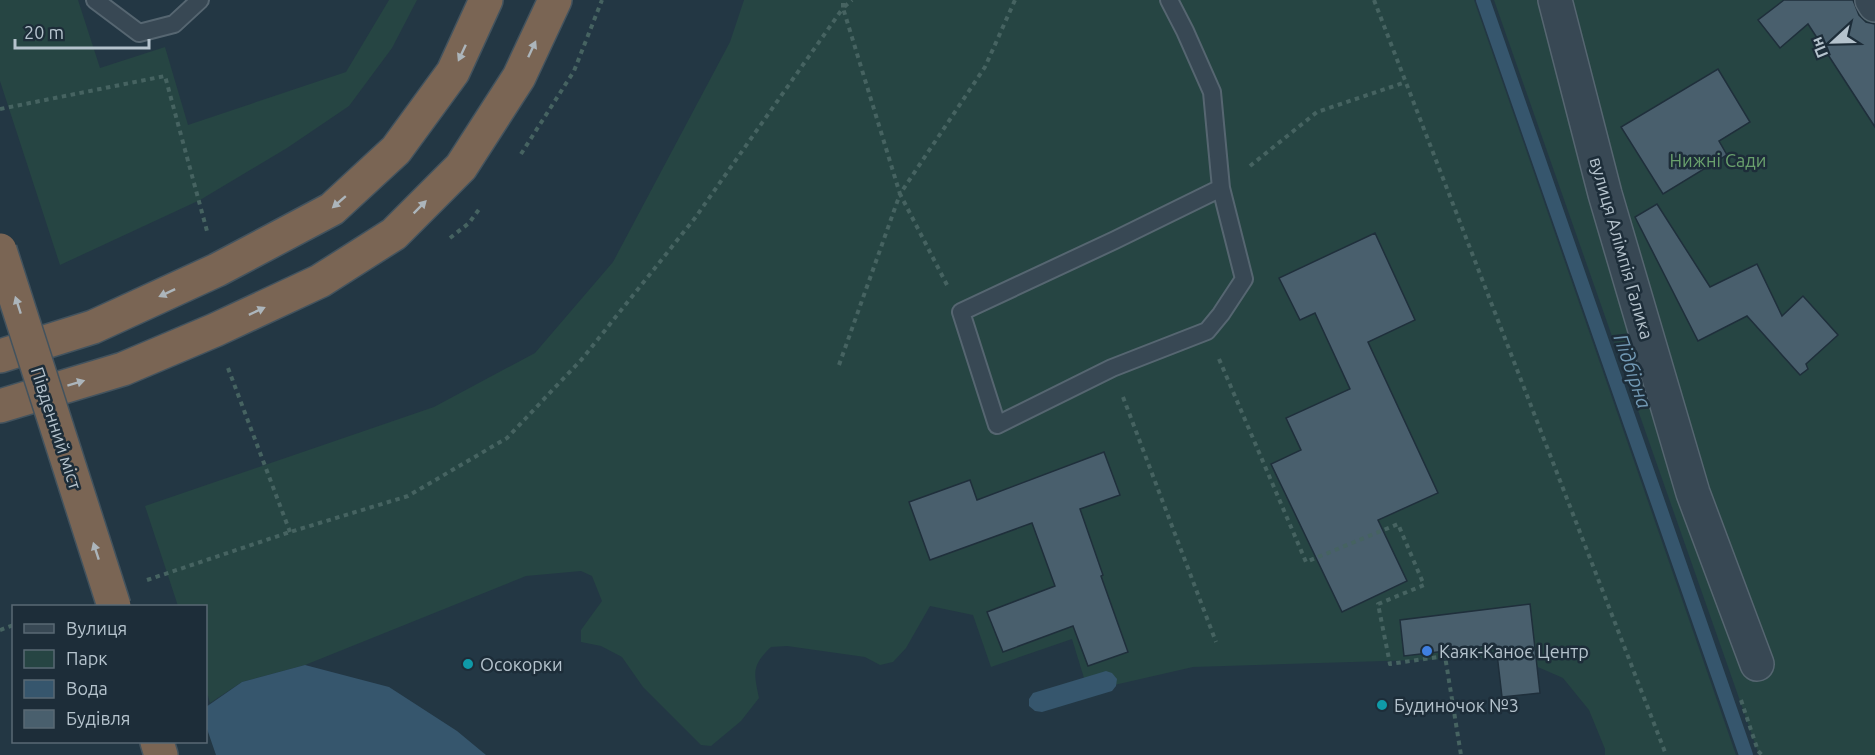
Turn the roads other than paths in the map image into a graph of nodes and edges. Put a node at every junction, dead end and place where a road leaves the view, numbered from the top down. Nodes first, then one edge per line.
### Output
1 (95, 0) edge
2 (200, 0) edge
3 (486, 0) edge
4 (555, 0) edge
5 (1168, 0) edge
6 (1555, 0) edge
7 (1872, 0) edge
8 (1875, 4) edge
9 (1221, 188) junction
10 (0, 250) edge
11 (0, 356) edge
12 (0, 406) edge
13 (114, 605) edge
14 (1757, 664) dead end

1 - 2 lane
3 -> 11 highway
12 -> 4 highway
5 - 9 lane
6 - 14 street, вулиця Алімпія Галика
7 - 8 street
9 - 9 lane
13 -> 10 highway, Південний міст, bridge

